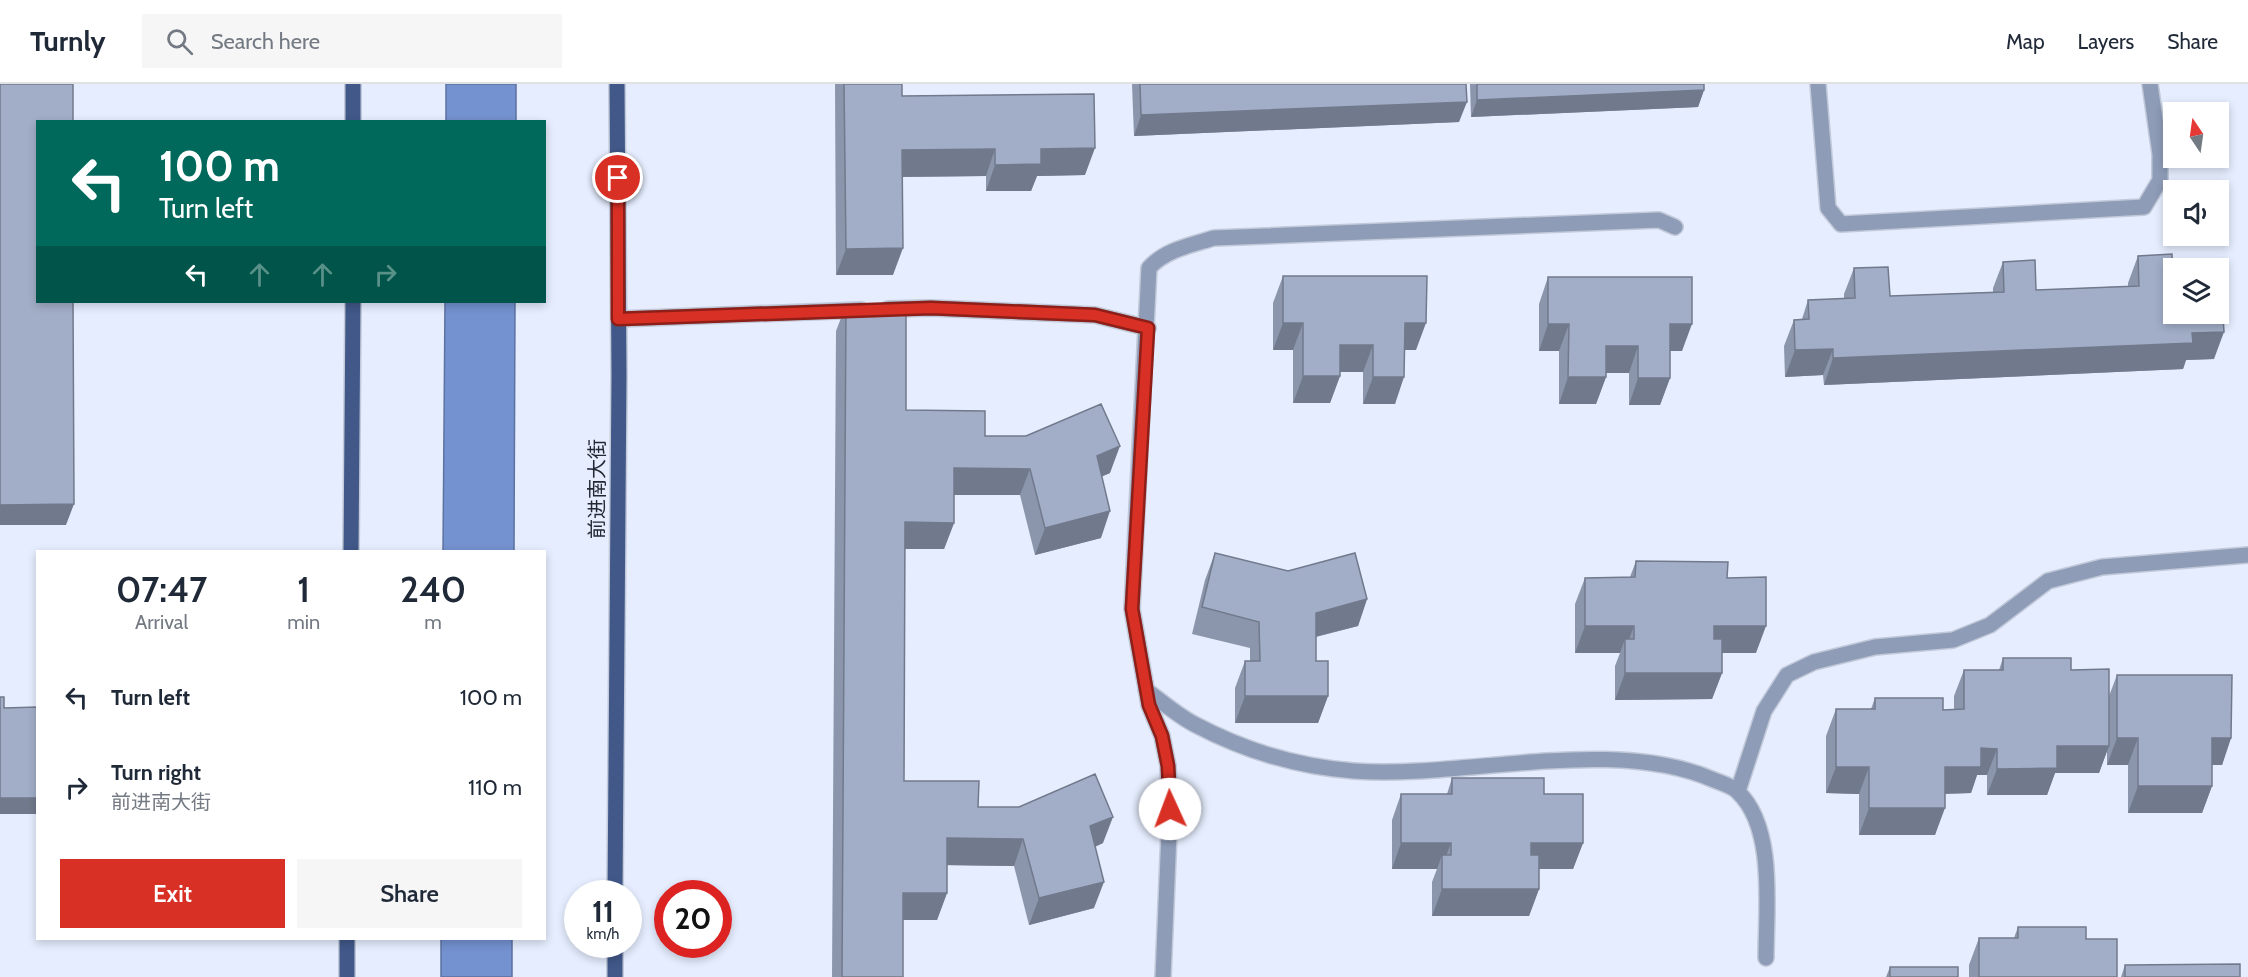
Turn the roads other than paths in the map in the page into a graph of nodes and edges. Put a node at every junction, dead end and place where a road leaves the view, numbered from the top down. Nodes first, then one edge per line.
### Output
1 (353, 84) edge
2 (617, 84) edge
3 (1818, 84) edge
4 (2150, 84) edge
5 (353, 120) edge
6 (1675, 227) dead end
7 (353, 303) edge
8 (618, 319) junction
9 (1148, 328) junction
10 (351, 550) edge
11 (2248, 555) edge
12 (1146, 690) junction
13 (1738, 790) junction
14 (615, 880) edge
15 (347, 940) edge
16 (615, 958) edge
17 (1766, 958) dead end
18 (347, 977) edge
19 (615, 977) edge
20 (1163, 977) edge

1 - 5 main road
2 - 8 main road, 前进南大街
3 - 4 lane
6 - 9 lane
7 - 10 main road
8 - 9 lane
8 - 14 main road, 前进南大街
9 - 12 lane
11 - 13 lane
12 - 13 lane
12 - 20 lane
13 - 17 lane
15 - 18 main road
16 - 19 main road

